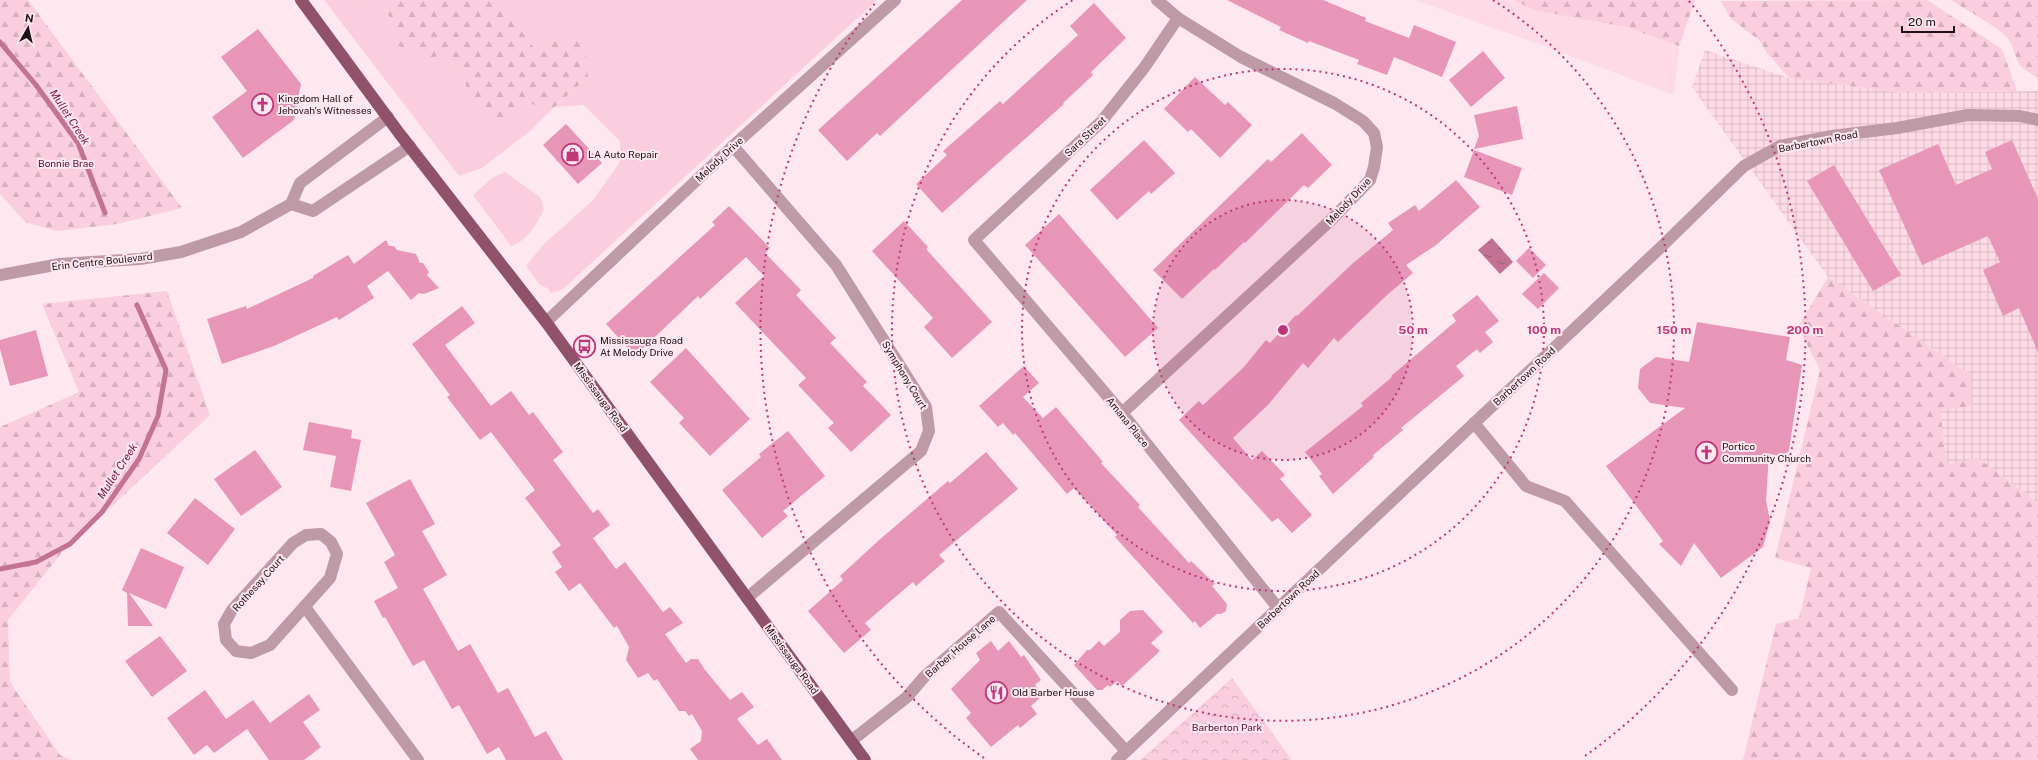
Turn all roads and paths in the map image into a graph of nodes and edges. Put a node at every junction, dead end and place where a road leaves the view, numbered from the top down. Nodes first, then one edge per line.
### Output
1 (301, 0) edge
2 (895, 0) edge
3 (1157, 0) edge
4 (1178, 18) junction
5 (388, 117) junction
6 (2038, 120) edge
7 (410, 146) junction
8 (733, 146) junction
9 (291, 204) junction
10 (974, 240) joint
11 (0, 275) edge
12 (546, 322) junction
13 (1122, 413) junction
14 (1474, 423) junction
15 (747, 598) junction
16 (305, 607) junction
17 (1278, 608) junction
18 (1732, 690) dead end
19 (851, 740) junction
20 (1126, 751) junction
21 (418, 760) edge
22 (866, 760) edge
23 (1117, 760) edge

1 - 5 main road, Mississauga Road
2 - 8 street, Melody Drive
3 - 4 street, Melody Drive
4 - 10 street, Sara Street
4 - 13 street, Melody Drive
5 - 7 main road, Mississauga Road
5 - 9 street
6 - 14 street, Barbertown Road
7 - 9 street
7 - 12 main road, Mississauga Road
8 - 12 street, Melody Drive
8 - 15 street, Symphony Court
9 - 11 street, Erin Centre Boulevard
10 - 13 street, Amana Place
12 - 15 main road, Mississauga Road
13 - 17 street, Amana Place
14 - 17 street, Barbertown Road
14 - 18 street
15 - 19 main road, Mississauga Road
16 - 16 street, Rothesay Court
16 - 21 street
17 - 20 street, Barbertown Road
19 - 20 street, Barber House Lane
19 - 22 main road, Mississauga Road
20 - 23 street, Barbertown Road

